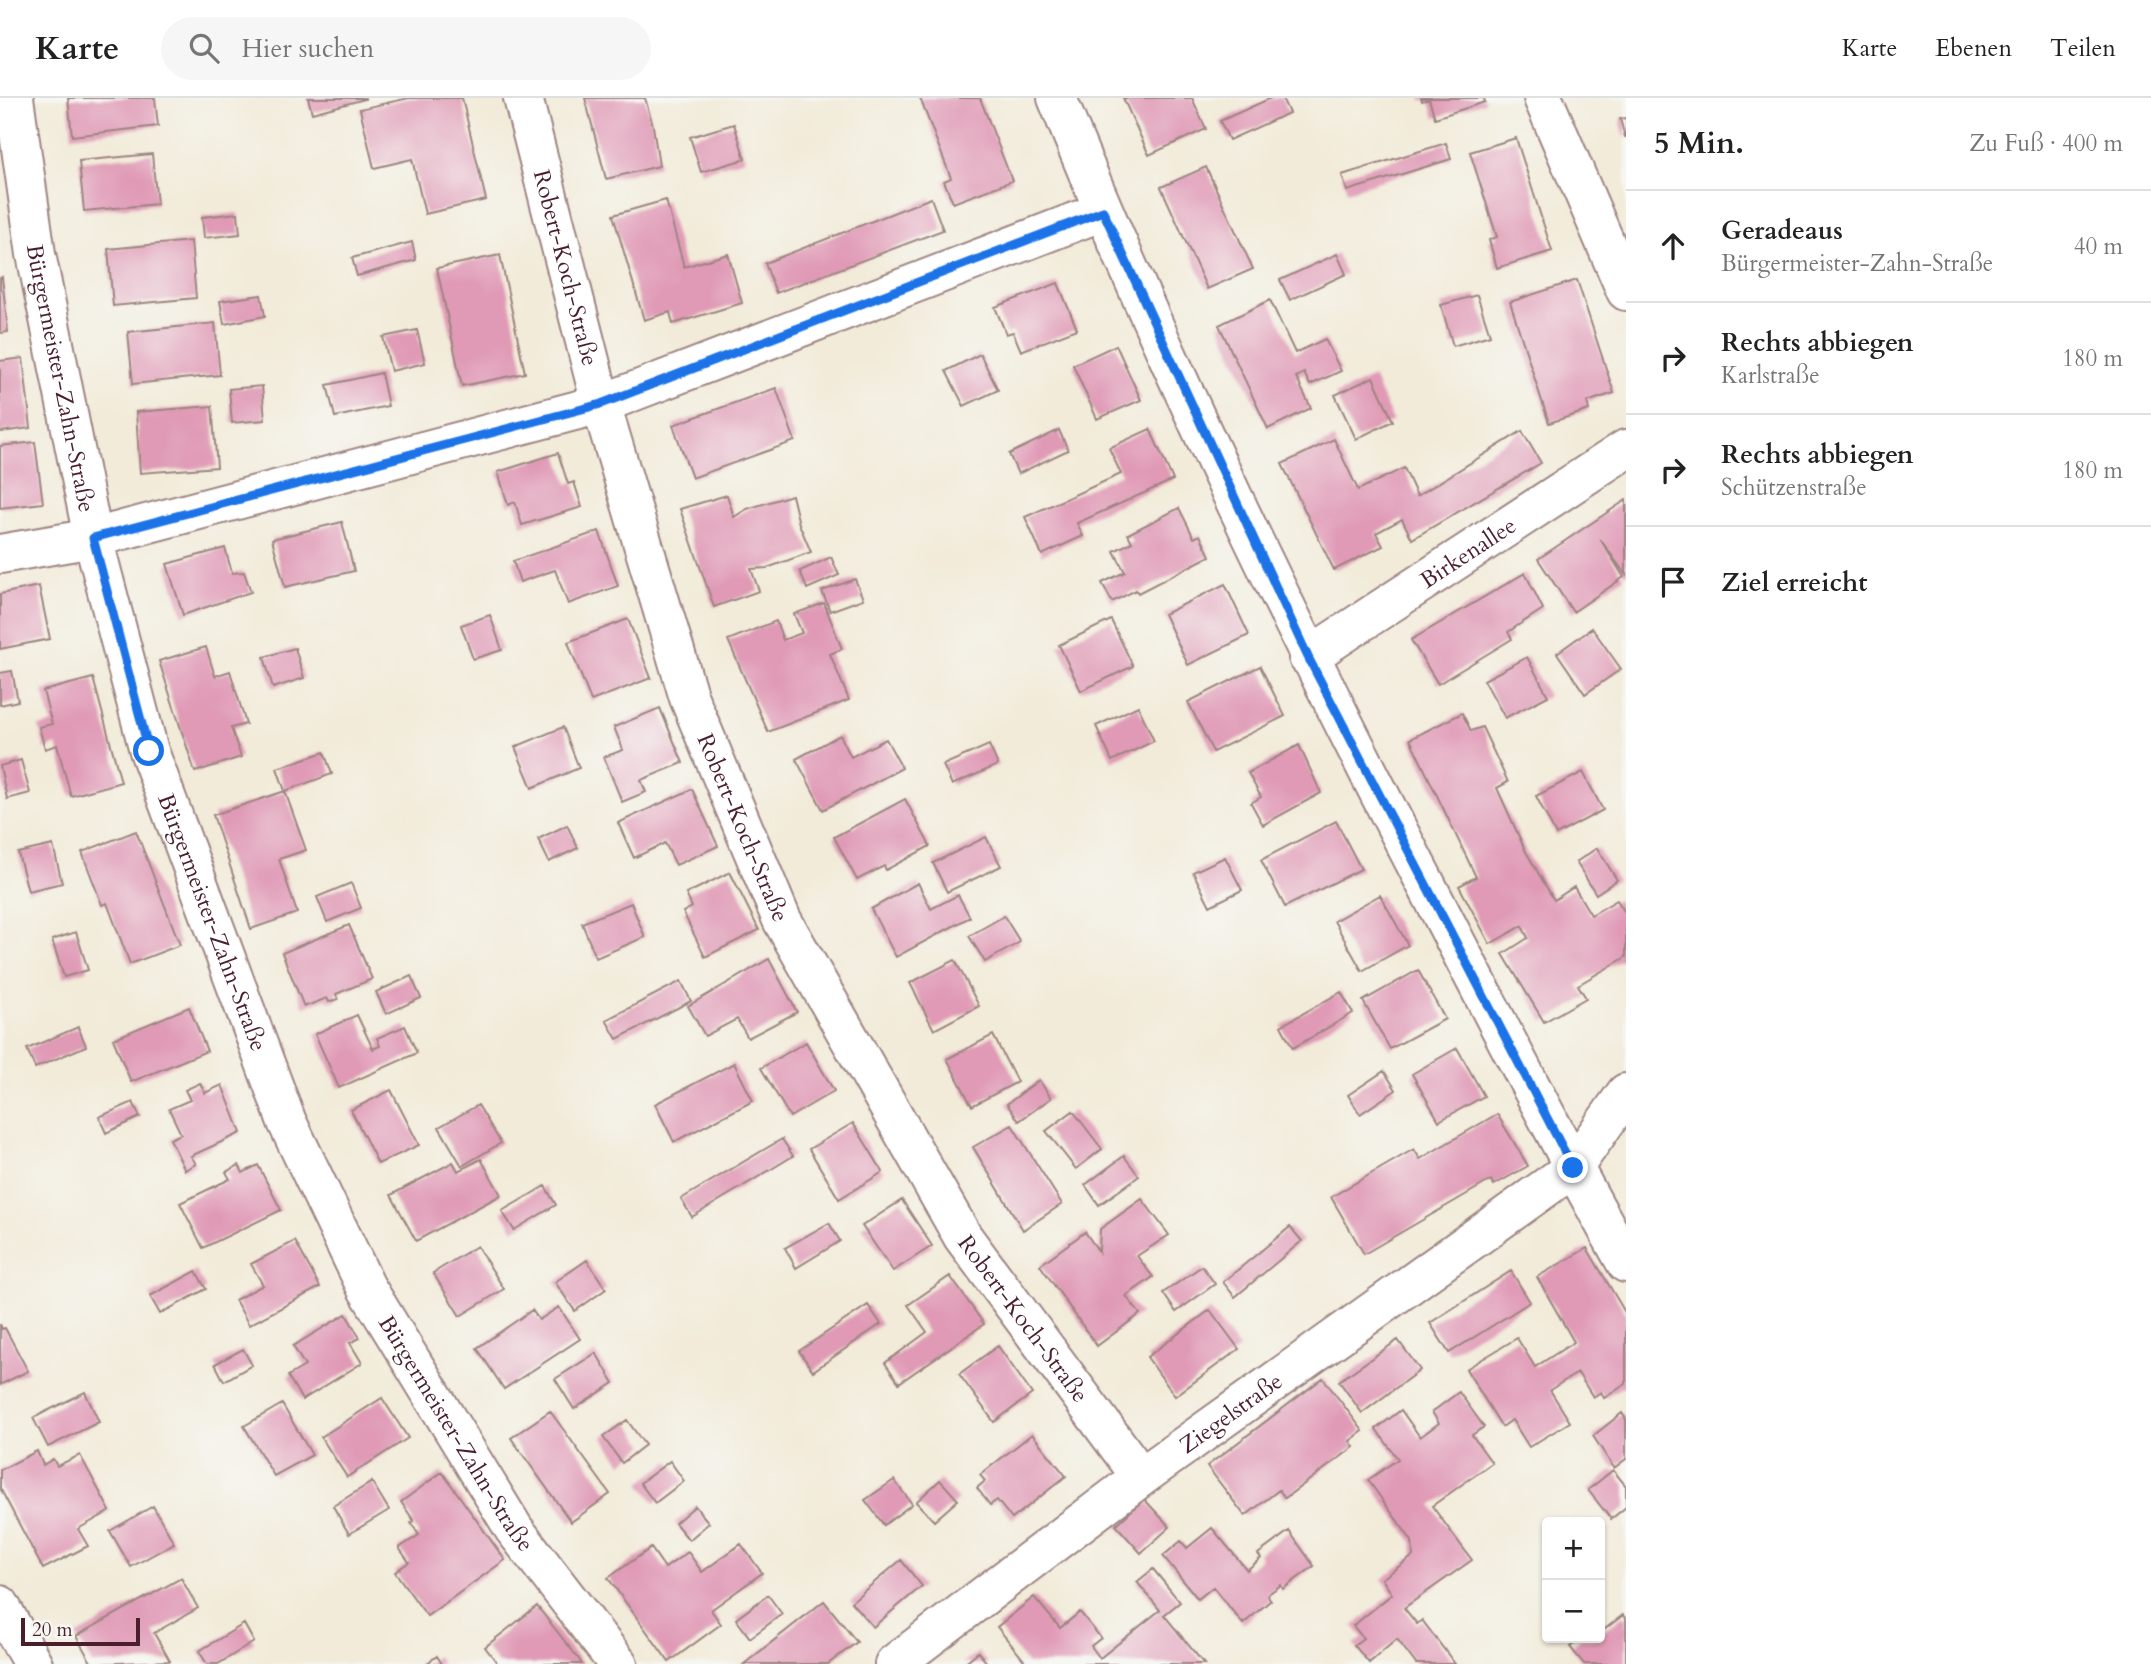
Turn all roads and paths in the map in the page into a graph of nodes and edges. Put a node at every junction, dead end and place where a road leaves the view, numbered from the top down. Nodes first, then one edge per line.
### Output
1 (14, 98) edge
2 (523, 98) edge
3 (1057, 98) edge
4 (1543, 98) edge
5 (1103, 211) junction
6 (1626, 291) edge
7 (601, 404) junction
8 (1626, 449) edge
9 (93, 538) junction
10 (0, 554) edge
11 (1308, 657) junction
12 (1626, 1093) edge
13 (1573, 1168) junction
14 (1626, 1263) edge
15 (1141, 1477) junction
16 (0, 1605) edge
17 (33, 1664) edge
18 (618, 1664) edge
19 (894, 1664) edge

1 - 9 street, Bürgermeister-Zahn-Straße
2 - 7 street, Robert-Koch-Straße
3 - 5 street
4 - 6 street
5 - 7 street
5 - 11 street
7 - 9 street
7 - 15 street, Robert-Koch-Straße
8 - 11 street, Birkenallee
9 - 10 street
9 - 18 street, Bürgermeister-Zahn-Straße
11 - 13 street
12 - 13 street, Ziegelstraße
13 - 14 street
13 - 15 street, Ziegelstraße
15 - 19 street, Ziegelstraße
16 - 17 street

